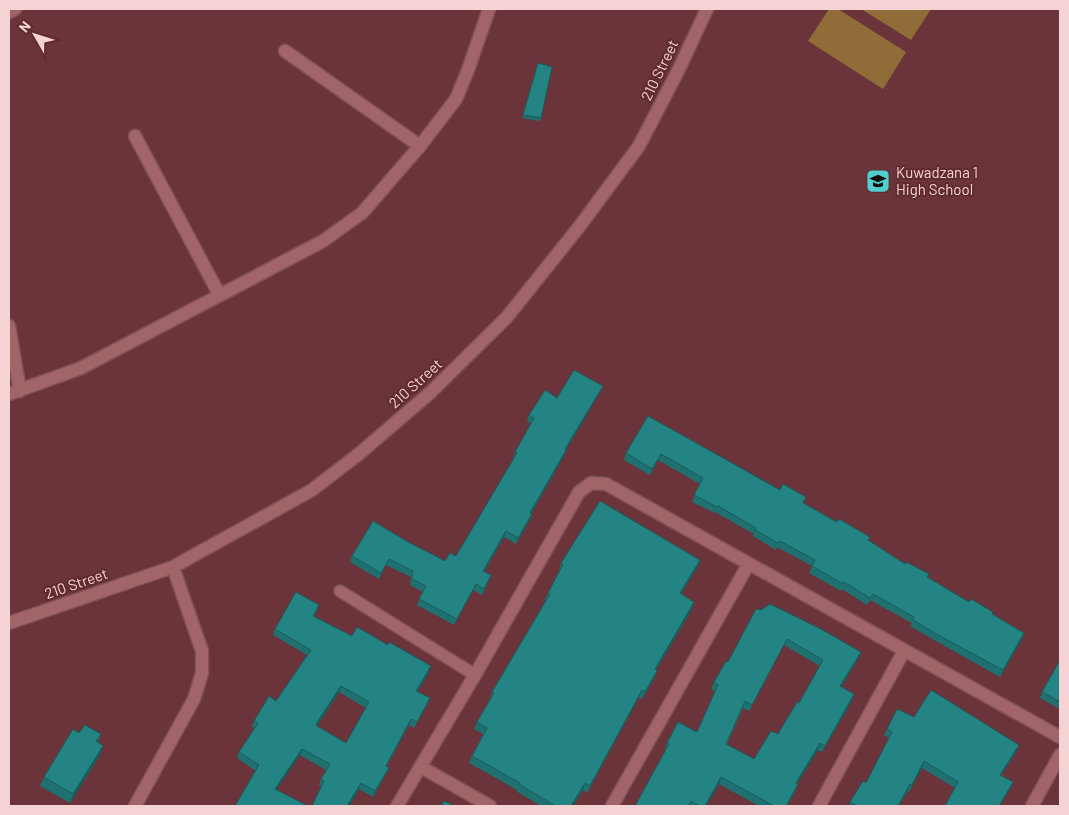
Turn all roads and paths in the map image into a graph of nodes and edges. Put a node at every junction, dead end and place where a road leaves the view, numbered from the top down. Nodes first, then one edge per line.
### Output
1 (14, 9) edge
2 (489, 9) edge
3 (707, 9) edge
4 (9, 12) edge
5 (284, 51) dead end
6 (134, 136) dead end
7 (420, 146) junction
8 (220, 294) junction
9 (9, 326) edge
10 (14, 392) edge
11 (748, 564) junction
12 (173, 566) junction
13 (340, 591) dead end
14 (9, 624) edge
15 (904, 651) junction
16 (476, 675) junction
17 (1060, 737) edge
18 (1060, 755) edge
19 (421, 766) junction
20 (135, 806) edge
21 (397, 806) edge
22 (490, 806) edge
23 (612, 806) edge
24 (819, 806) edge
25 (1032, 806) edge

1 - 4 street
2 - 7 street
3 - 12 street, 210 Street
5 - 7 street
6 - 8 street
7 - 8 street
8 - 10 street
9 - 10 street
11 - 15 street
11 - 16 street
11 - 23 street
12 - 14 street, 210 Street
12 - 20 street
13 - 16 lane
15 - 17 street
15 - 24 street
16 - 19 street
18 - 25 street
19 - 21 street
19 - 22 street

